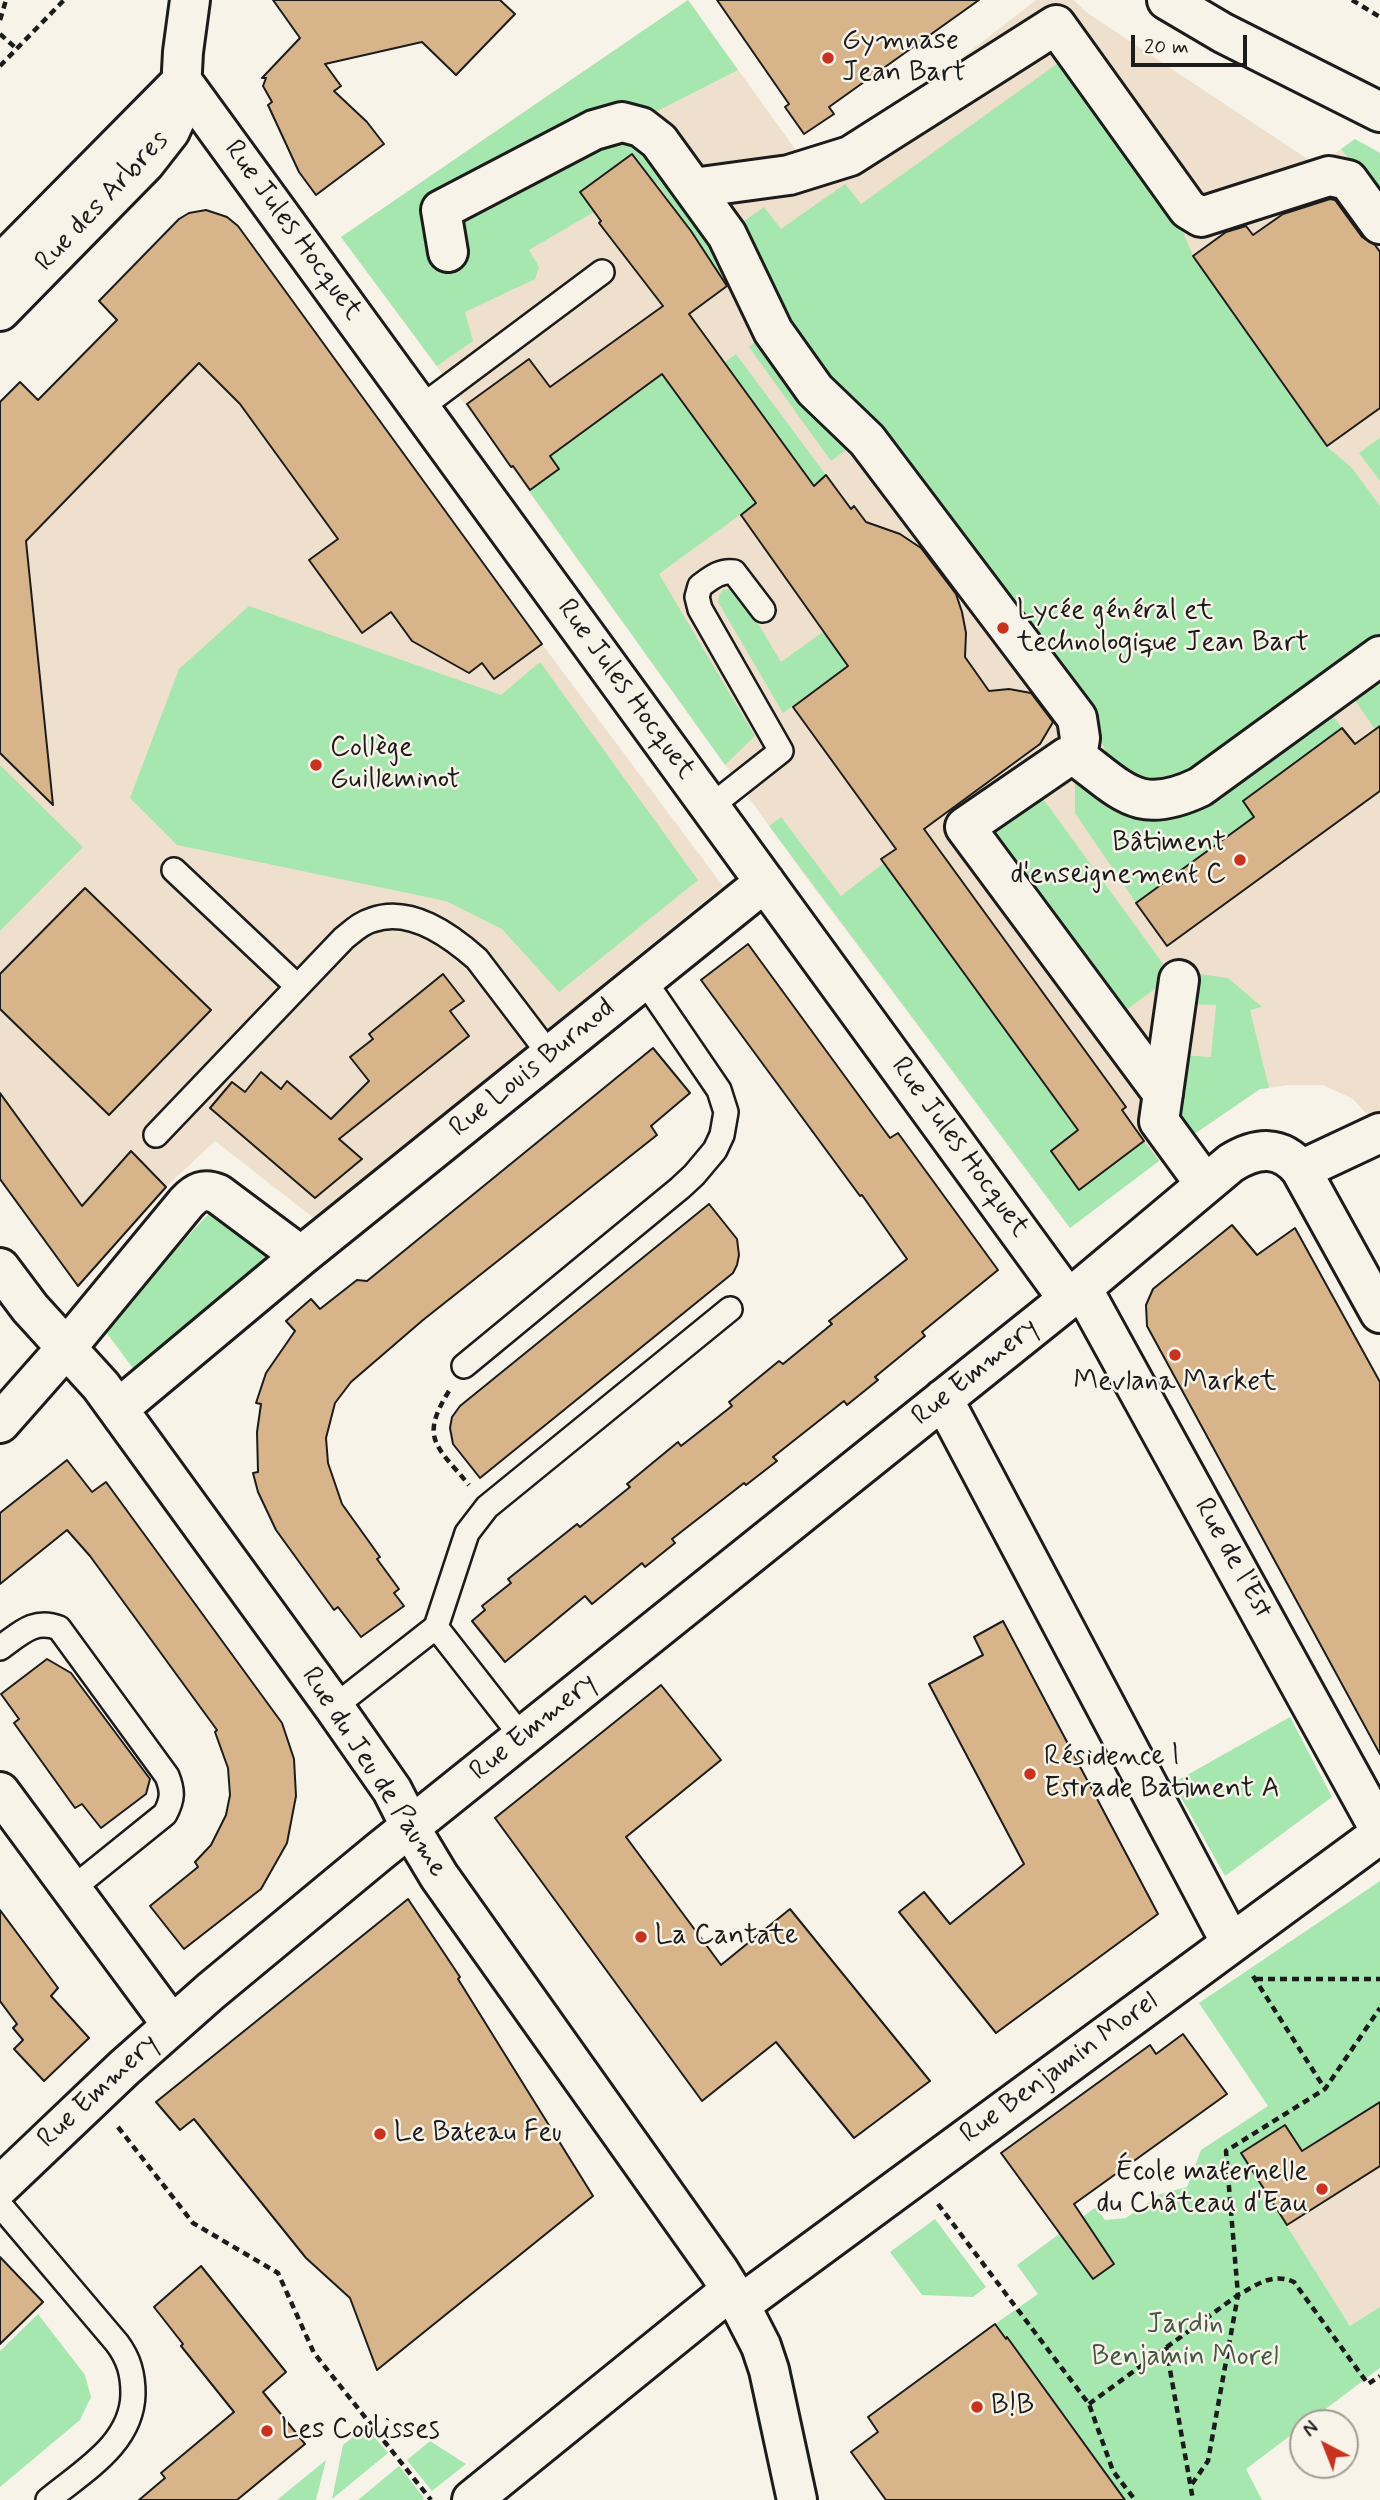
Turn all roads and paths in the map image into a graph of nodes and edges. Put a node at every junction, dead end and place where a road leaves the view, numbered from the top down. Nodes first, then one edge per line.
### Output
1 (6, 0) edge
2 (64, 0) edge
3 (190, 0) edge
4 (1167, 0) edge
5 (1352, 0) edge
6 (1380, 17) edge
7 (0, 20) edge
8 (0, 34) edge
9 (17, 49) junction
10 (0, 66) edge
11 (183, 81) junction
12 (1380, 112) edge
13 (692, 188) junction
14 (1380, 224) edge
15 (448, 252) dead end
16 (0, 265) edge
17 (602, 272) dead end
18 (0, 311) edge
19 (420, 408) junction
20 (763, 610) dead end
21 (1380, 656) edge
22 (1077, 757) junction
23 (710, 807) junction
24 (174, 870) dead end
25 (765, 882) junction
26 (1179, 979) dead end
27 (644, 980) junction
28 (297, 986) junction
29 (550, 1055) junction
30 (1163, 1094) junction
31 (1380, 1133) edge
32 (156, 1135) dead end
33 (1301, 1170) junction
34 (1205, 1184) junction
35 (301, 1255) junction
36 (0, 1268) edge
37 (1075, 1293) junction
38 (730, 1309) dead end
39 (1380, 1313) edge
40 (67, 1347) junction
41 (464, 1366) joint
42 (943, 1399) junction
43 (118, 1409) junction
44 (0, 1423) edge
45 (487, 1507) junction
46 (436, 1627) junction
47 (0, 1648) edge
48 (334, 1707) junction
49 (522, 1737) junction
50 (0, 1792) edge
51 (411, 1826) junction
52 (1380, 1832) edge
53 (72, 1889) junction
54 (1231, 1943) junction
55 (1255, 1979) junction
56 (1380, 1979) edge
57 (1380, 2008) edge
58 (172, 2025) junction
59 (1325, 2089) junction
60 (94, 2096) junction
61 (917, 2175) junction
62 (0, 2186) edge
63 (0, 2205) edge
64 (1238, 2295) junction
65 (736, 2298) junction
66 (1166, 2347) junction
67 (1380, 2376) edge
68 (1089, 2404) junction
69 (1192, 2484) junction
70 (48, 2500) edge
71 (431, 2500) edge
72 (472, 2500) edge
73 (797, 2500) edge
74 (1135, 2500) edge
75 (1193, 2500) edge

1 - 7 path
2 - 9 path
3 - 11 street, Rue des Arbres
4 - 12 street
5 - 6 path
8 - 9 path
9 - 10 path
11 - 16 street, Rue des Arbres
11 - 18 street, Rue des Arbres
11 - 19 street, Rue Jules Hocquet
13 - 14 street
13 - 15 street
13 - 22 street
17 - 19 lane
19 - 23 street, Rue Jules Hocquet
20 - 23 lane
21 - 22 street
22 - 30 street
23 - 25 street, Rue Jules Hocquet
24 - 28 lane
25 - 27 street, Rue Louis Burnod
25 - 37 street, Rue Jules Hocquet
26 - 30 street
27 - 29 street, Rue Louis Burnod
27 - 41 lane
28 - 29 lane
28 - 32 lane
29 - 35 street, Rue Louis Burnod
30 - 34 street
31 - 33 street
33 - 34 street, Rue Emmery
33 - 39 street
34 - 37 street, Rue Emmery
35 - 40 street
35 - 43 street, Rue Louis Burnod
36 - 40 street, Rue du Jeu de Paume
37 - 42 street, Rue Emmery
37 - 52 street, Rue de l'Est
38 - 45 lane
40 - 43 street, Rue du Jeu de Paume
40 - 44 street
41 - 45 path
42 - 49 street, Rue Emmery
42 - 54 street
43 - 48 street, Rue du Jeu de Paume
45 - 46 lane
46 - 48 lane
46 - 49 lane
47 - 53 lane
48 - 51 street, Rue du Jeu de Paume
49 - 51 street, Rue Emmery
50 - 53 street
51 - 58 street, Rue Emmery
51 - 65 street, Rue du Jeu de Paume
52 - 54 street, Rue Benjamin Morel
53 - 58 street
54 - 55 path
54 - 61 street, Rue Benjamin Morel
55 - 56 path
55 - 59 path
57 - 59 path
58 - 60 street, Rue Emmery
59 - 64 path
60 - 62 street, Rue Emmery
60 - 71 path
61 - 65 street, Rue Benjamin Morel
61 - 68 path
63 - 70 lane
64 - 66 path
64 - 67 path
64 - 69 path
65 - 72 street, Rue Benjamin Morel
65 - 73 street, Rue du Jeu de Paume
66 - 68 path
66 - 69 path
68 - 74 path
69 - 75 path

